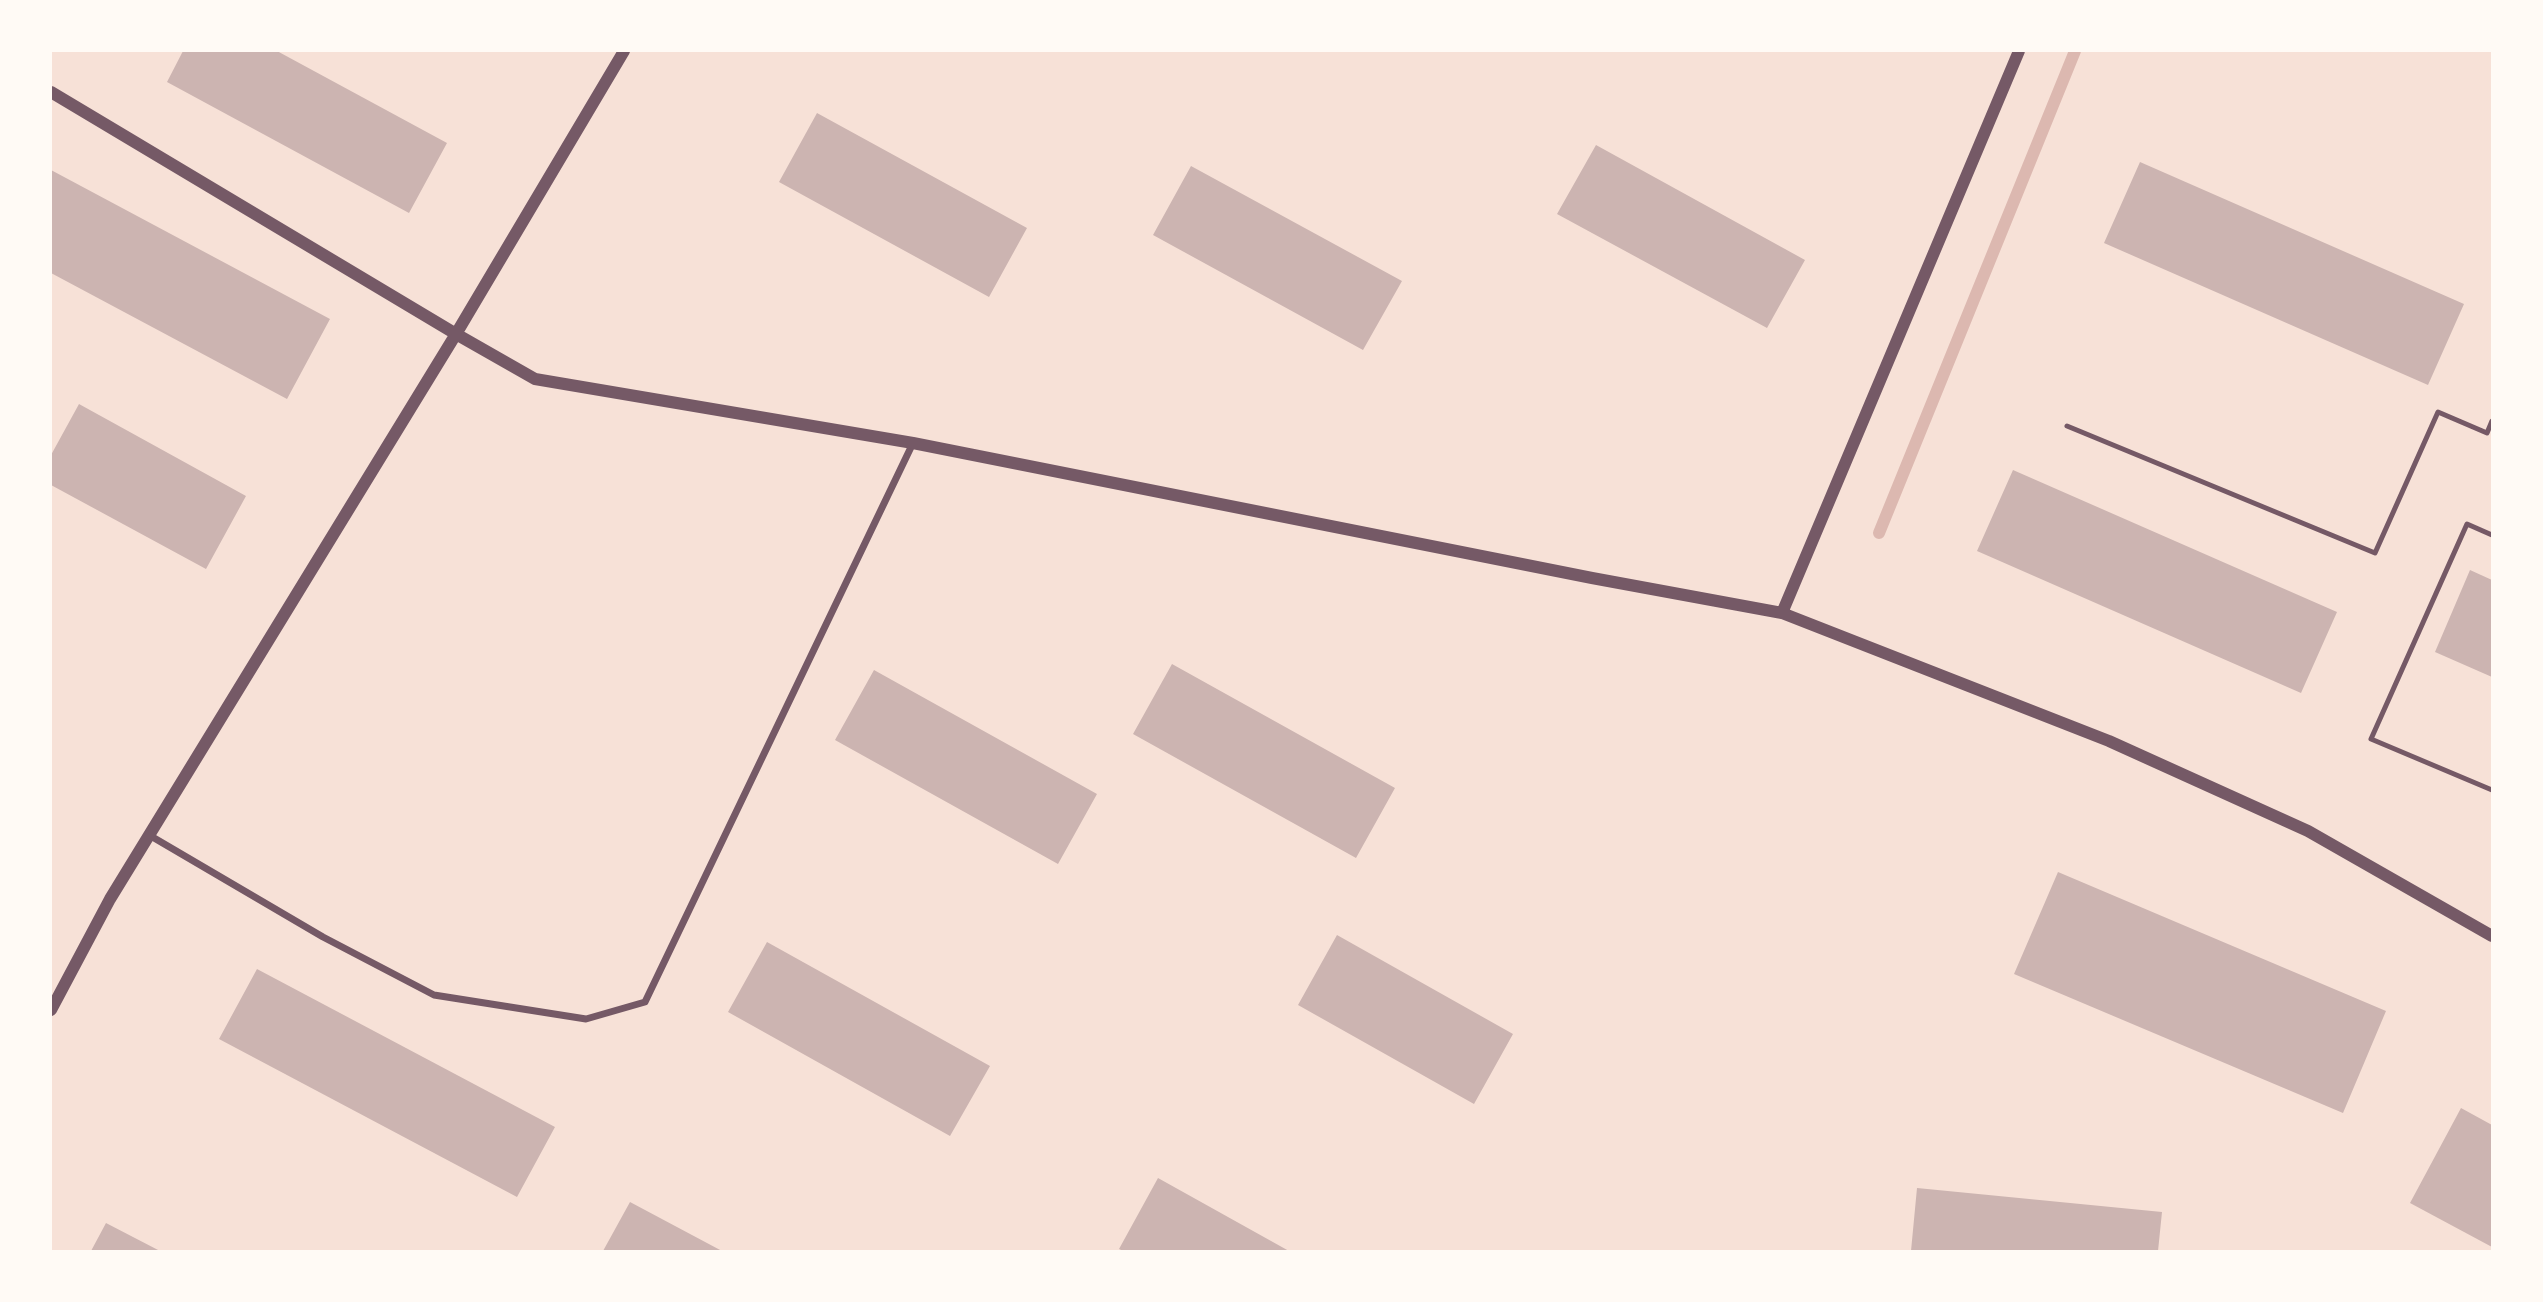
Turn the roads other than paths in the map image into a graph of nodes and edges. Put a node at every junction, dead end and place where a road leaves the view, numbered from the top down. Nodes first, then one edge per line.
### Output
1 (624, 51) edge
2 (2018, 51) edge
3 (51, 92) edge
4 (456, 334) junction
5 (2492, 421) edge
6 (2067, 425) dead end
7 (913, 443) junction
8 (2492, 535) edge
9 (1782, 613) junction
10 (2492, 790) edge
11 (149, 835) junction
12 (2492, 936) edge
13 (51, 1010) edge

1 - 4 street
2 - 9 street
3 - 4 street
4 - 7 street
4 - 11 street
5 - 6 lane
7 - 9 street
7 - 11 street
8 - 10 lane
9 - 12 street
11 - 13 street

